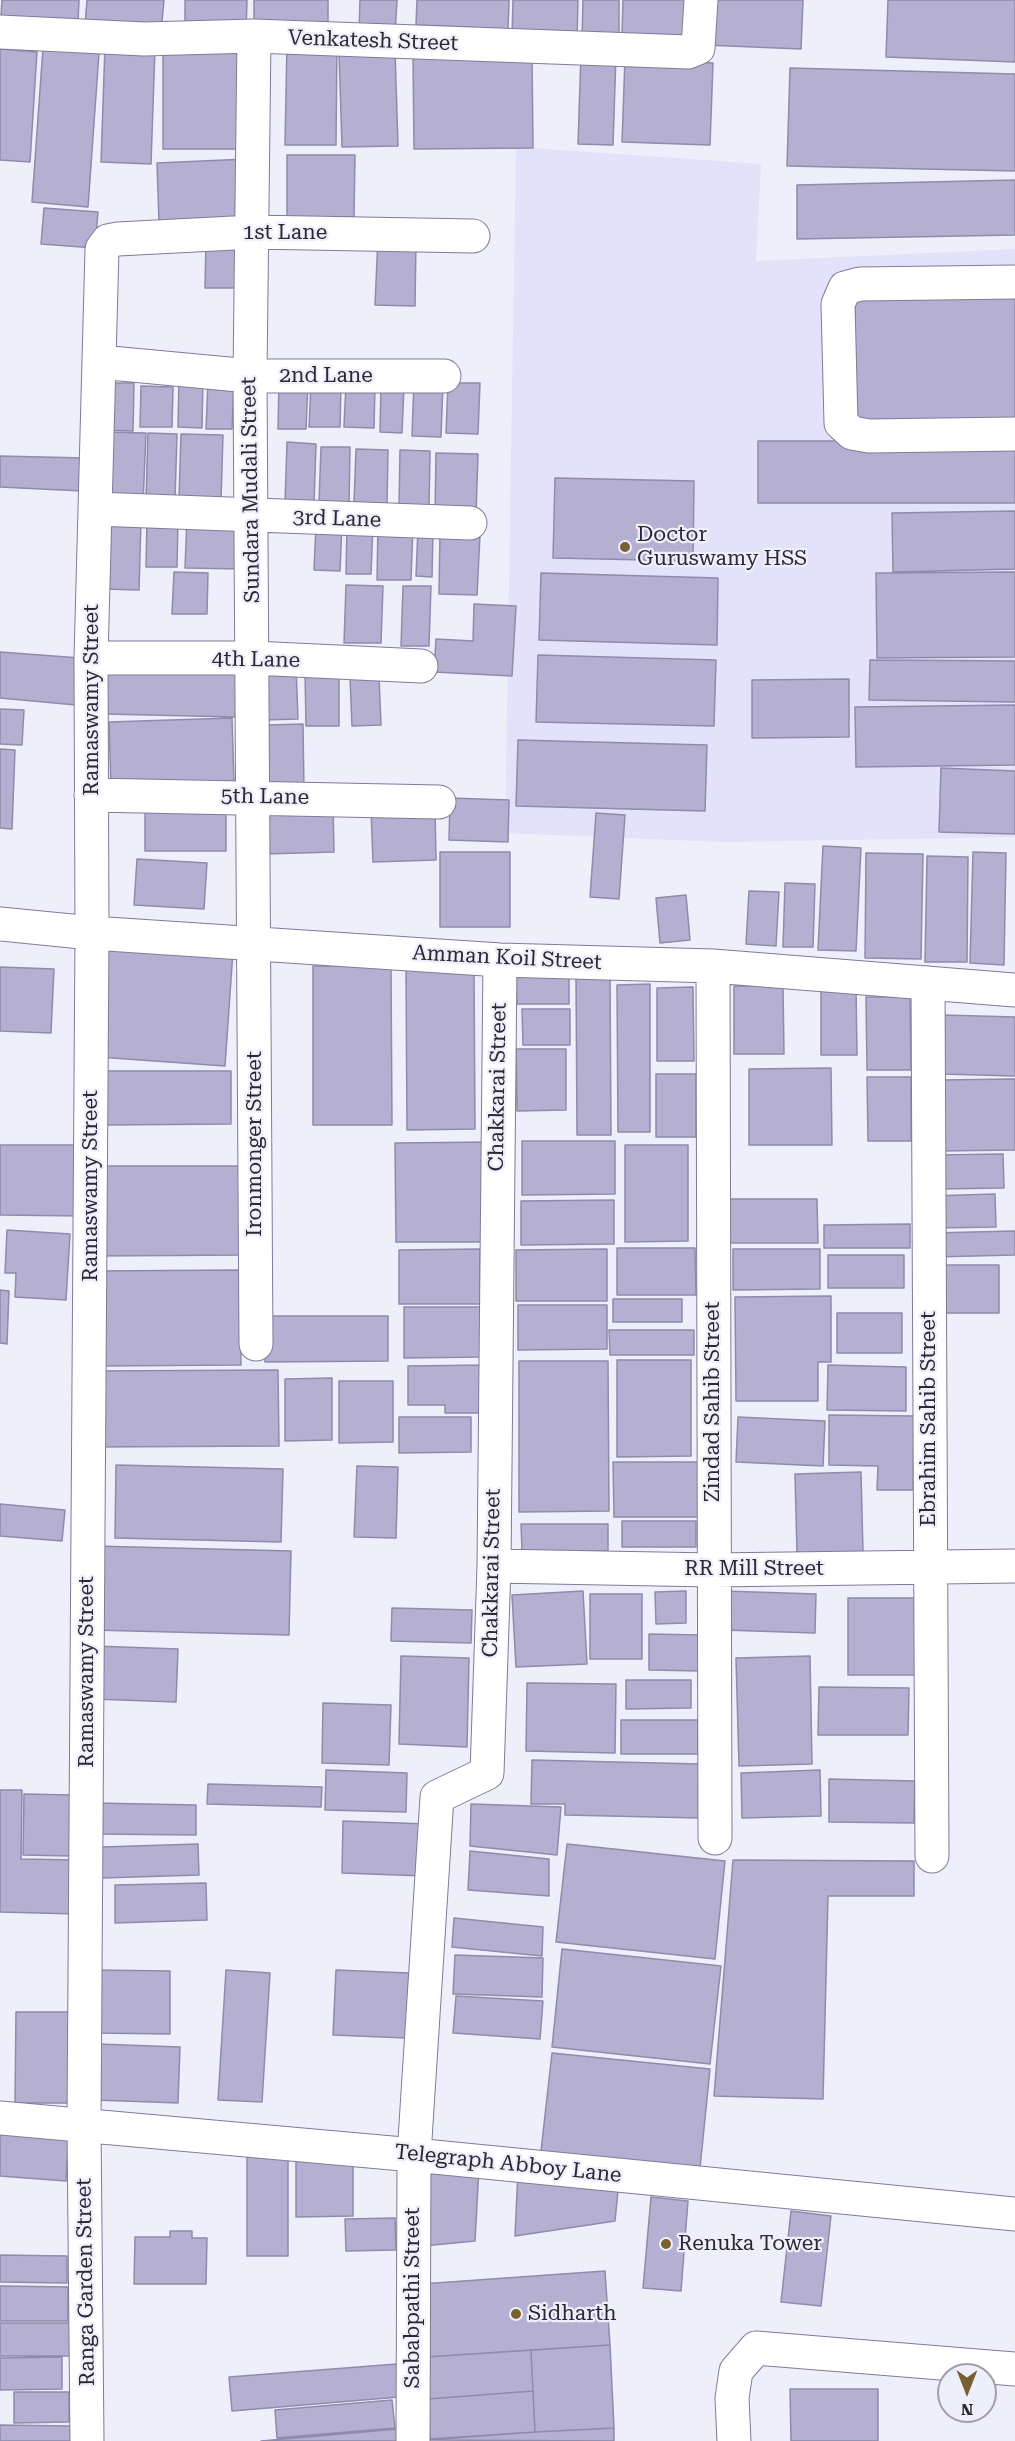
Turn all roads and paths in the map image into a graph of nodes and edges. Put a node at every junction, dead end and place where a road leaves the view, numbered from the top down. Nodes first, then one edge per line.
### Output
1 (701, 0) edge
2 (0, 32) edge
3 (254, 36) junction
4 (253, 232) junction
5 (473, 236) dead end
6 (102, 249) joint
7 (1015, 282) edge
8 (100, 362) junction
9 (250, 376) junction
10 (444, 376) dead end
11 (1015, 434) edge
12 (95, 509) junction
13 (251, 516) junction
14 (470, 523) dead end
15 (91, 658) junction
16 (253, 658) junction
17 (421, 666) dead end
18 (91, 795) junction
19 (254, 796) junction
20 (439, 802) dead end
21 (0, 924) edge
22 (92, 933) junction
23 (255, 944) junction
24 (500, 960) junction
25 (713, 966) junction
26 (928, 983) junction
27 (1015, 990) edge
28 (256, 1344) dead end
29 (494, 1566) junction
30 (1015, 1566) edge
31 (930, 1568) junction
32 (713, 1570) junction
33 (715, 1838) dead end
34 (932, 1856) dead end
35 (0, 2118) edge
36 (84, 2124) junction
37 (414, 2155) junction
38 (1015, 2214) edge
39 (1015, 2369) edge
40 (87, 2441) edge
41 (413, 2441) edge
42 (734, 2441) edge

1 - 3 street, Venkatesh Street
2 - 3 street, Venkatesh Street
3 - 4 street, Sundara Mudali Street
4 - 5 street, 1st Lane
4 - 6 street, 1st Lane
4 - 9 street, Sundara Mudali Street
6 - 8 street, Ramaswamy Street
7 - 11 street
8 - 9 street, 2nd Lane
8 - 12 street, Ramaswamy Street
9 - 10 street, 2nd Lane
9 - 13 street, Sundara Mudali Street
12 - 13 street, 3rd Lane
12 - 15 street, Ramaswamy Street
13 - 14 street, 3rd Lane
13 - 16 street, Sundara Mudali Street
15 - 16 street, 4th Lane
15 - 18 street, Ramaswamy Street
16 - 17 street, 4th Lane
16 - 19 street, Sundara Mudali Street
18 - 19 street, 5th Lane
18 - 22 street, Ramaswamy Street
19 - 20 street, 5th Lane
19 - 23 street, Sundara Mudali Street
21 - 22 street, Amman Koil Street
22 - 23 street, Amman Koil Street
22 - 36 street, Ramaswamy Street
23 - 24 street, Amman Koil Street
23 - 28 street, Ironmonger Street
24 - 25 street, Amman Koil Street
24 - 29 street, Chakkarai Street
25 - 26 street, Amman Koil Street
25 - 32 street, Zindad Sahib Street
26 - 27 street, Amman Koil Street
26 - 31 street, Ebrahim Sahib Street
29 - 32 street, RR Mill Street
29 - 37 street, Chakkarai Street
30 - 31 street, RR Mill Street
31 - 32 street, RR Mill Street
31 - 34 street, Ebrahim Sahib Street
32 - 33 street, Zindad Sahib Street
35 - 36 street, Telegraph Abboy Lane
36 - 37 street, Telegraph Abboy Lane
36 - 40 street, Ranga Garden Street
37 - 38 street, Telegraph Abboy Lane
37 - 41 street, Sababpathi Street
39 - 42 street

